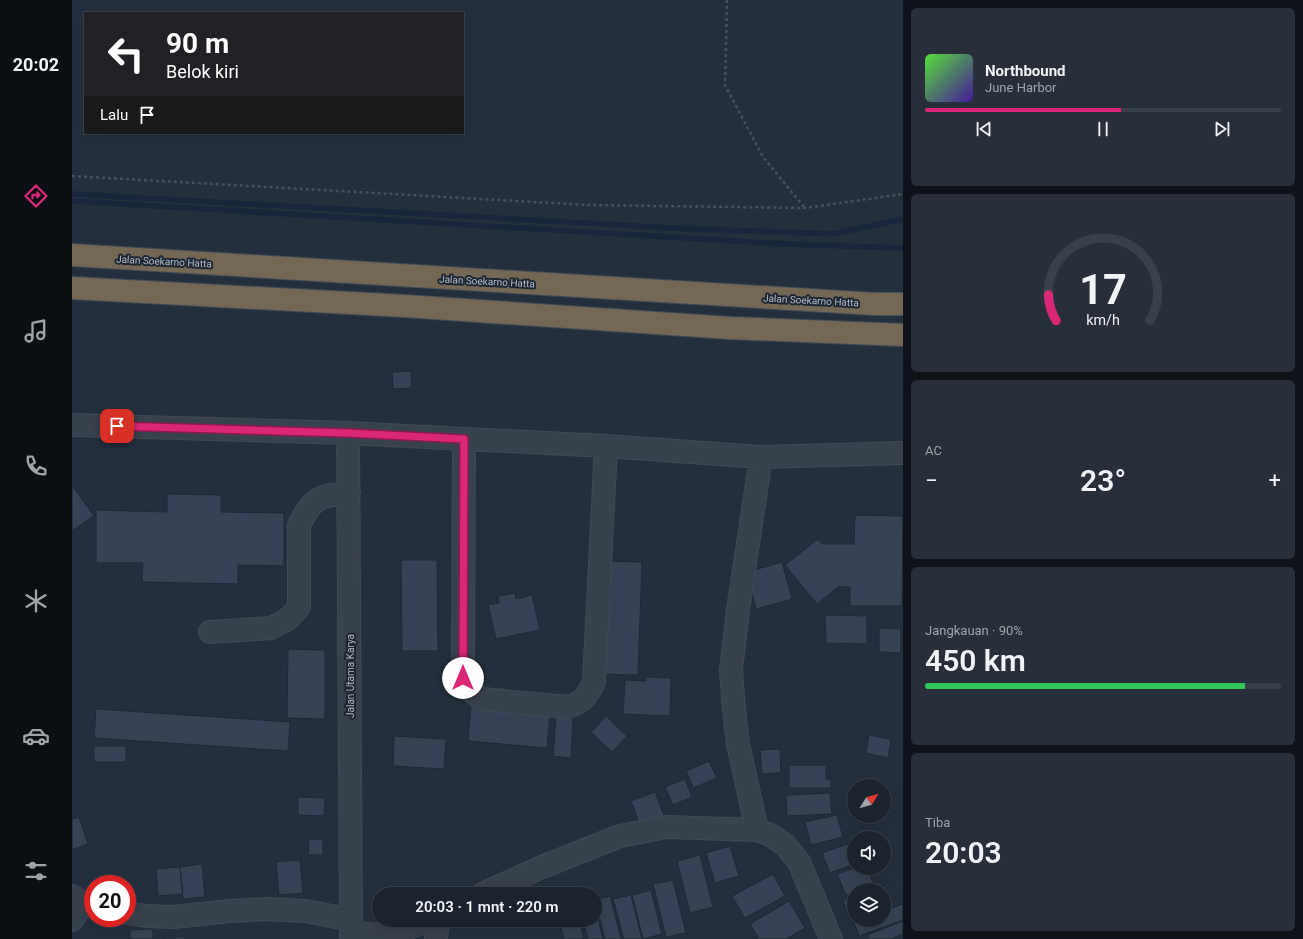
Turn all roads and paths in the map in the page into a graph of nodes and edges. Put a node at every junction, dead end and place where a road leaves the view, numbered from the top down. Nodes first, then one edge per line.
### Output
1 (727, 0) edge
2 (72, 176) edge
3 (903, 194) edge
4 (805, 208) junction
5 (72, 255) edge
6 (72, 288) edge
7 (903, 304) edge
8 (903, 335) edge
9 (72, 425) edge
10 (348, 433) junction
11 (464, 439) junction
12 (606, 446) junction
13 (903, 453) edge
14 (761, 457) junction
15 (349, 493) junction
16 (210, 632) dead end
17 (757, 830) junction
18 (498, 887) edge
19 (136, 914) edge
20 (411, 927) edge
21 (437, 927) edge
22 (351, 930) edge
23 (436, 939) edge
24 (830, 939) edge

1 - 4 path
2 - 4 path
3 - 4 path
5 - 7 highway, Jalan Soekarno Hatta
6 - 8 highway
9 - 10 street
10 - 11 street
10 - 15 street, Jalan Utama Karya
11 - 12 street
11 - 12 street
12 - 14 street
13 - 14 street
14 - 17 street
15 - 16 street
15 - 22 street, Jalan Utama Karya
17 - 18 street
17 - 24 street
19 - 22 street
20 - 22 street
21 - 23 street

